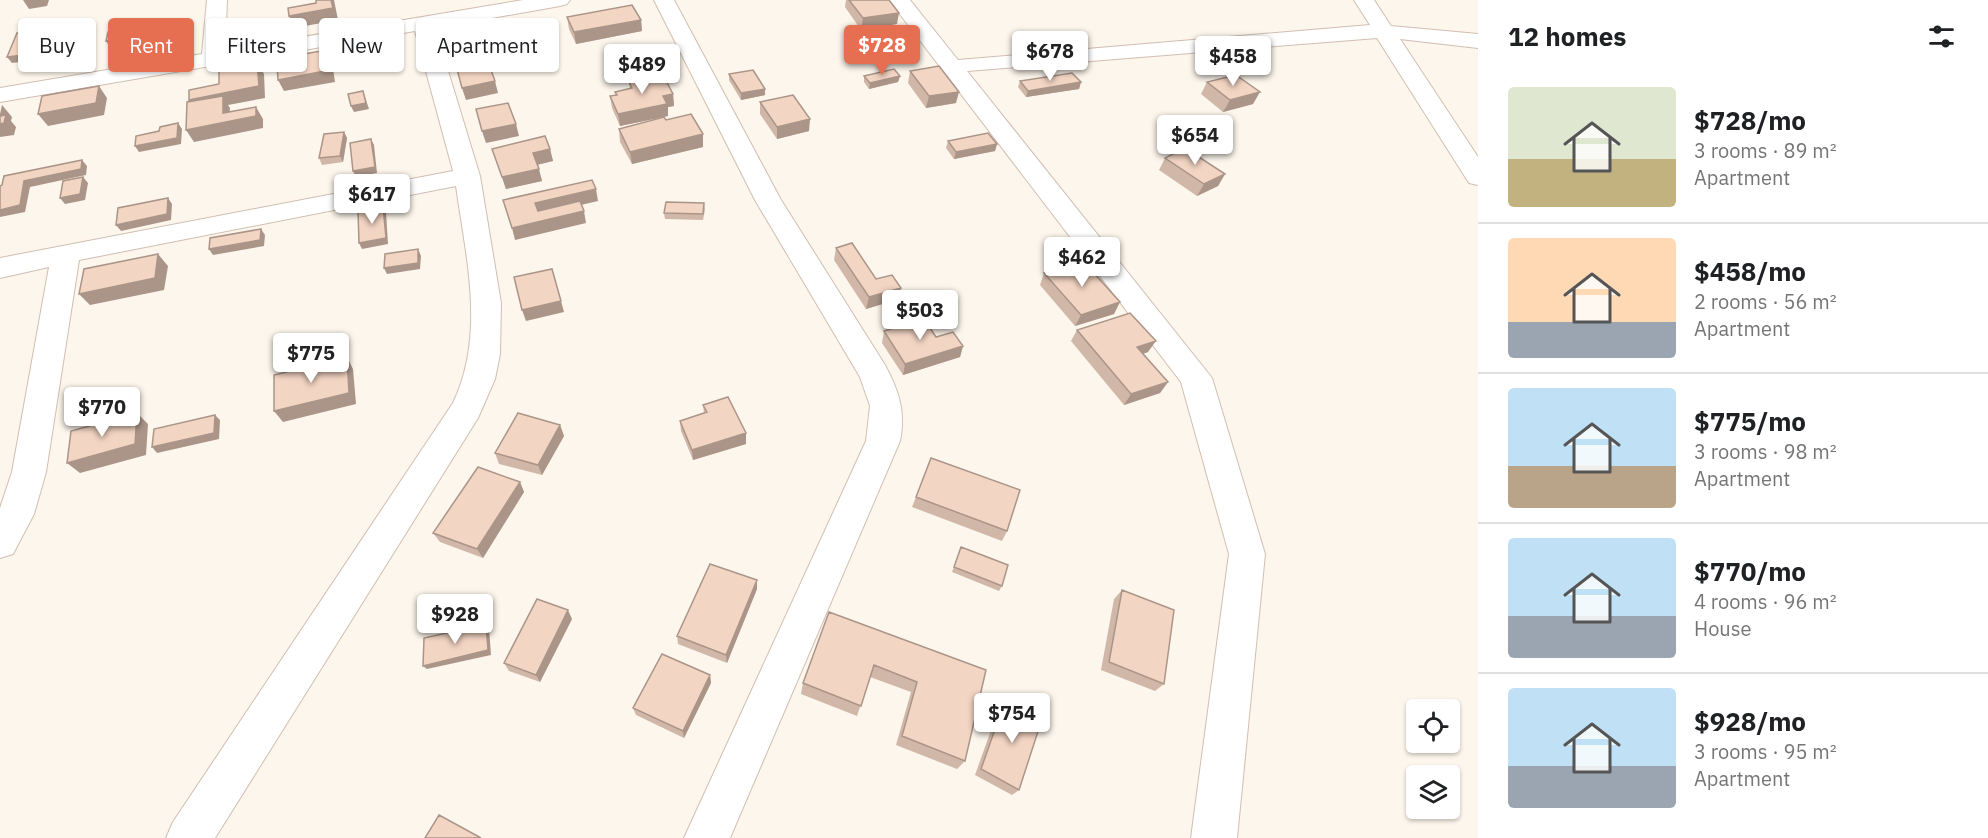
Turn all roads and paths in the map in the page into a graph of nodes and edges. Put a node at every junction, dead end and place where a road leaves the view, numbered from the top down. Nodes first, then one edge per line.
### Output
1 (217, 0) edge
2 (560, 0) edge
3 (664, 0) edge
4 (899, 0) edge
5 (1364, 0) edge
6 (216, 18) edge
7 (448, 18) edge
8 (416, 23) edge
9 (1381, 31) junction
10 (307, 41) edge
11 (1478, 41) edge
12 (206, 58) edge
13 (963, 65) dead end
14 (437, 72) edge
15 (0, 95) edge
16 (466, 176) junction
17 (1478, 177) edge
18 (66, 253) junction
19 (0, 268) edge
20 (0, 542) edge
21 (189, 838) edge
22 (707, 838) edge
23 (1214, 838) edge

1 - 6 street
2 - 7 street
3 - 22 street
4 - 23 street
5 - 9 street
8 - 10 street
9 - 11 street
9 - 13 street
9 - 17 street
12 - 15 street
14 - 16 street
16 - 18 street
16 - 21 street
18 - 19 street
18 - 20 street

